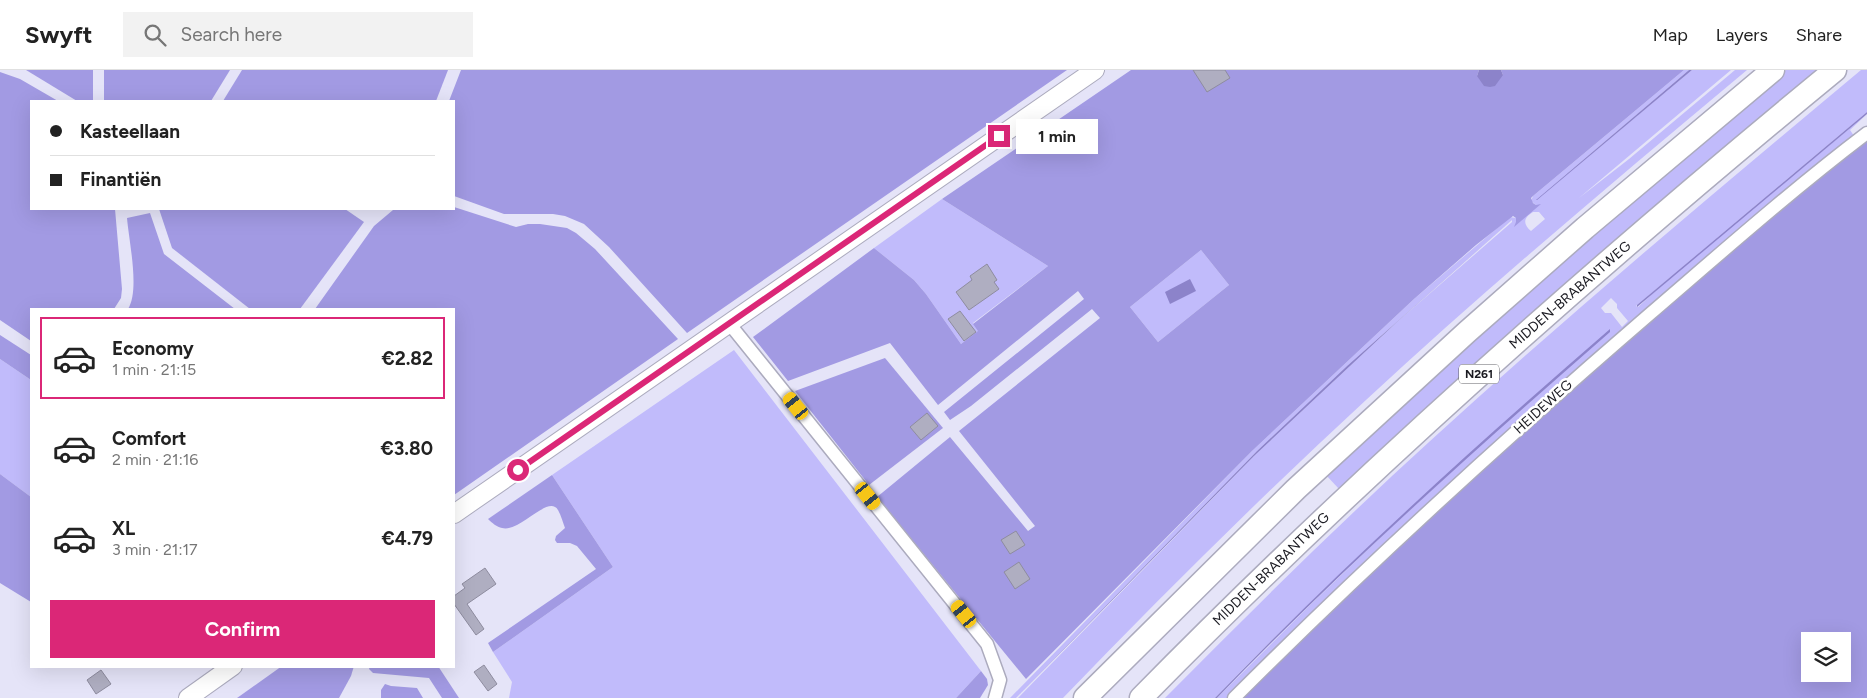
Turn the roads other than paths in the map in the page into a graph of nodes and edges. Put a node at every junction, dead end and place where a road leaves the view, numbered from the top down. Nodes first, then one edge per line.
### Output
1 (1095, 70) edge
2 (1773, 70) edge
3 (1835, 70) edge
4 (1867, 134) edge
5 (728, 322) junction
6 (455, 513) edge
7 (231, 668) edge
8 (188, 698) edge
9 (995, 698) edge
10 (1085, 698) edge
11 (1141, 698) edge
12 (1234, 698) edge

1 - 5 street
2 - 10 highway, N261
3 - 11 highway, MIDDEN-BRABANTWEG / N261
4 - 12 street, HEIDEWEG
5 - 6 street
5 - 9 street
7 - 8 street

